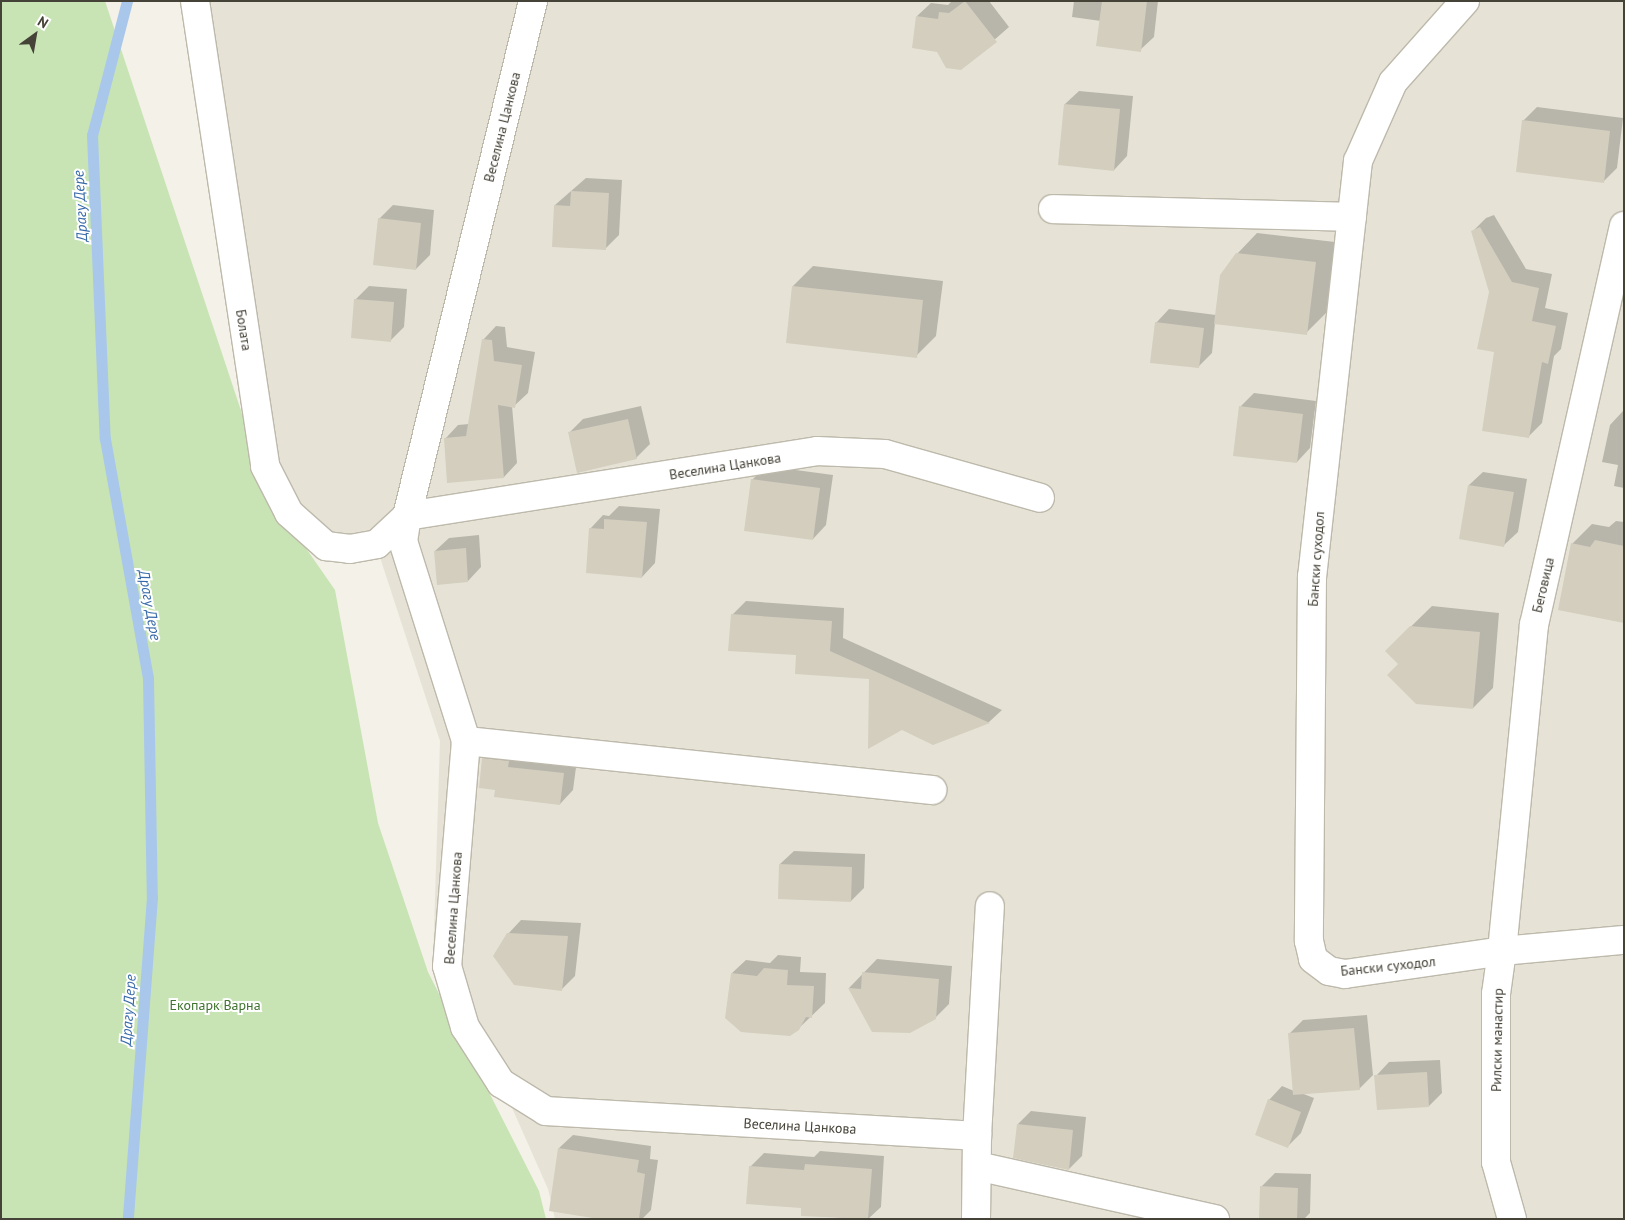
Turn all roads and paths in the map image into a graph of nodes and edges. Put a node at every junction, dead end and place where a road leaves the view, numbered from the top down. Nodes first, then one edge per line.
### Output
1 (195, 1) edge
2 (533, 1) edge
3 (1465, 1) edge
4 (1053, 209) dead end
5 (1352, 217) junction
6 (1624, 226) edge
7 (1040, 498) dead end
8 (407, 516) junction
9 (466, 741) junction
10 (932, 790) dead end
11 (990, 906) dead end
12 (1624, 940) edge
13 (1502, 951) junction
14 (978, 1136) junction
15 (977, 1166) junction
16 (976, 1219) edge
17 (1215, 1219) edge
18 (1512, 1219) edge

1 - 8 street, Болата
2 - 8 street, Веселина Цанкова
3 - 5 street, Бански суходол
4 - 5 street
5 - 13 street, Бански суходол
6 - 13 street, Беговица
7 - 8 street, Веселина Цанкова
8 - 9 street, Веселина Цанкова
9 - 10 street
9 - 14 street, Веселина Цанкова
11 - 14 street
12 - 13 street
13 - 18 street, Рилски манастир
14 - 15 street
15 - 16 street
15 - 17 street

